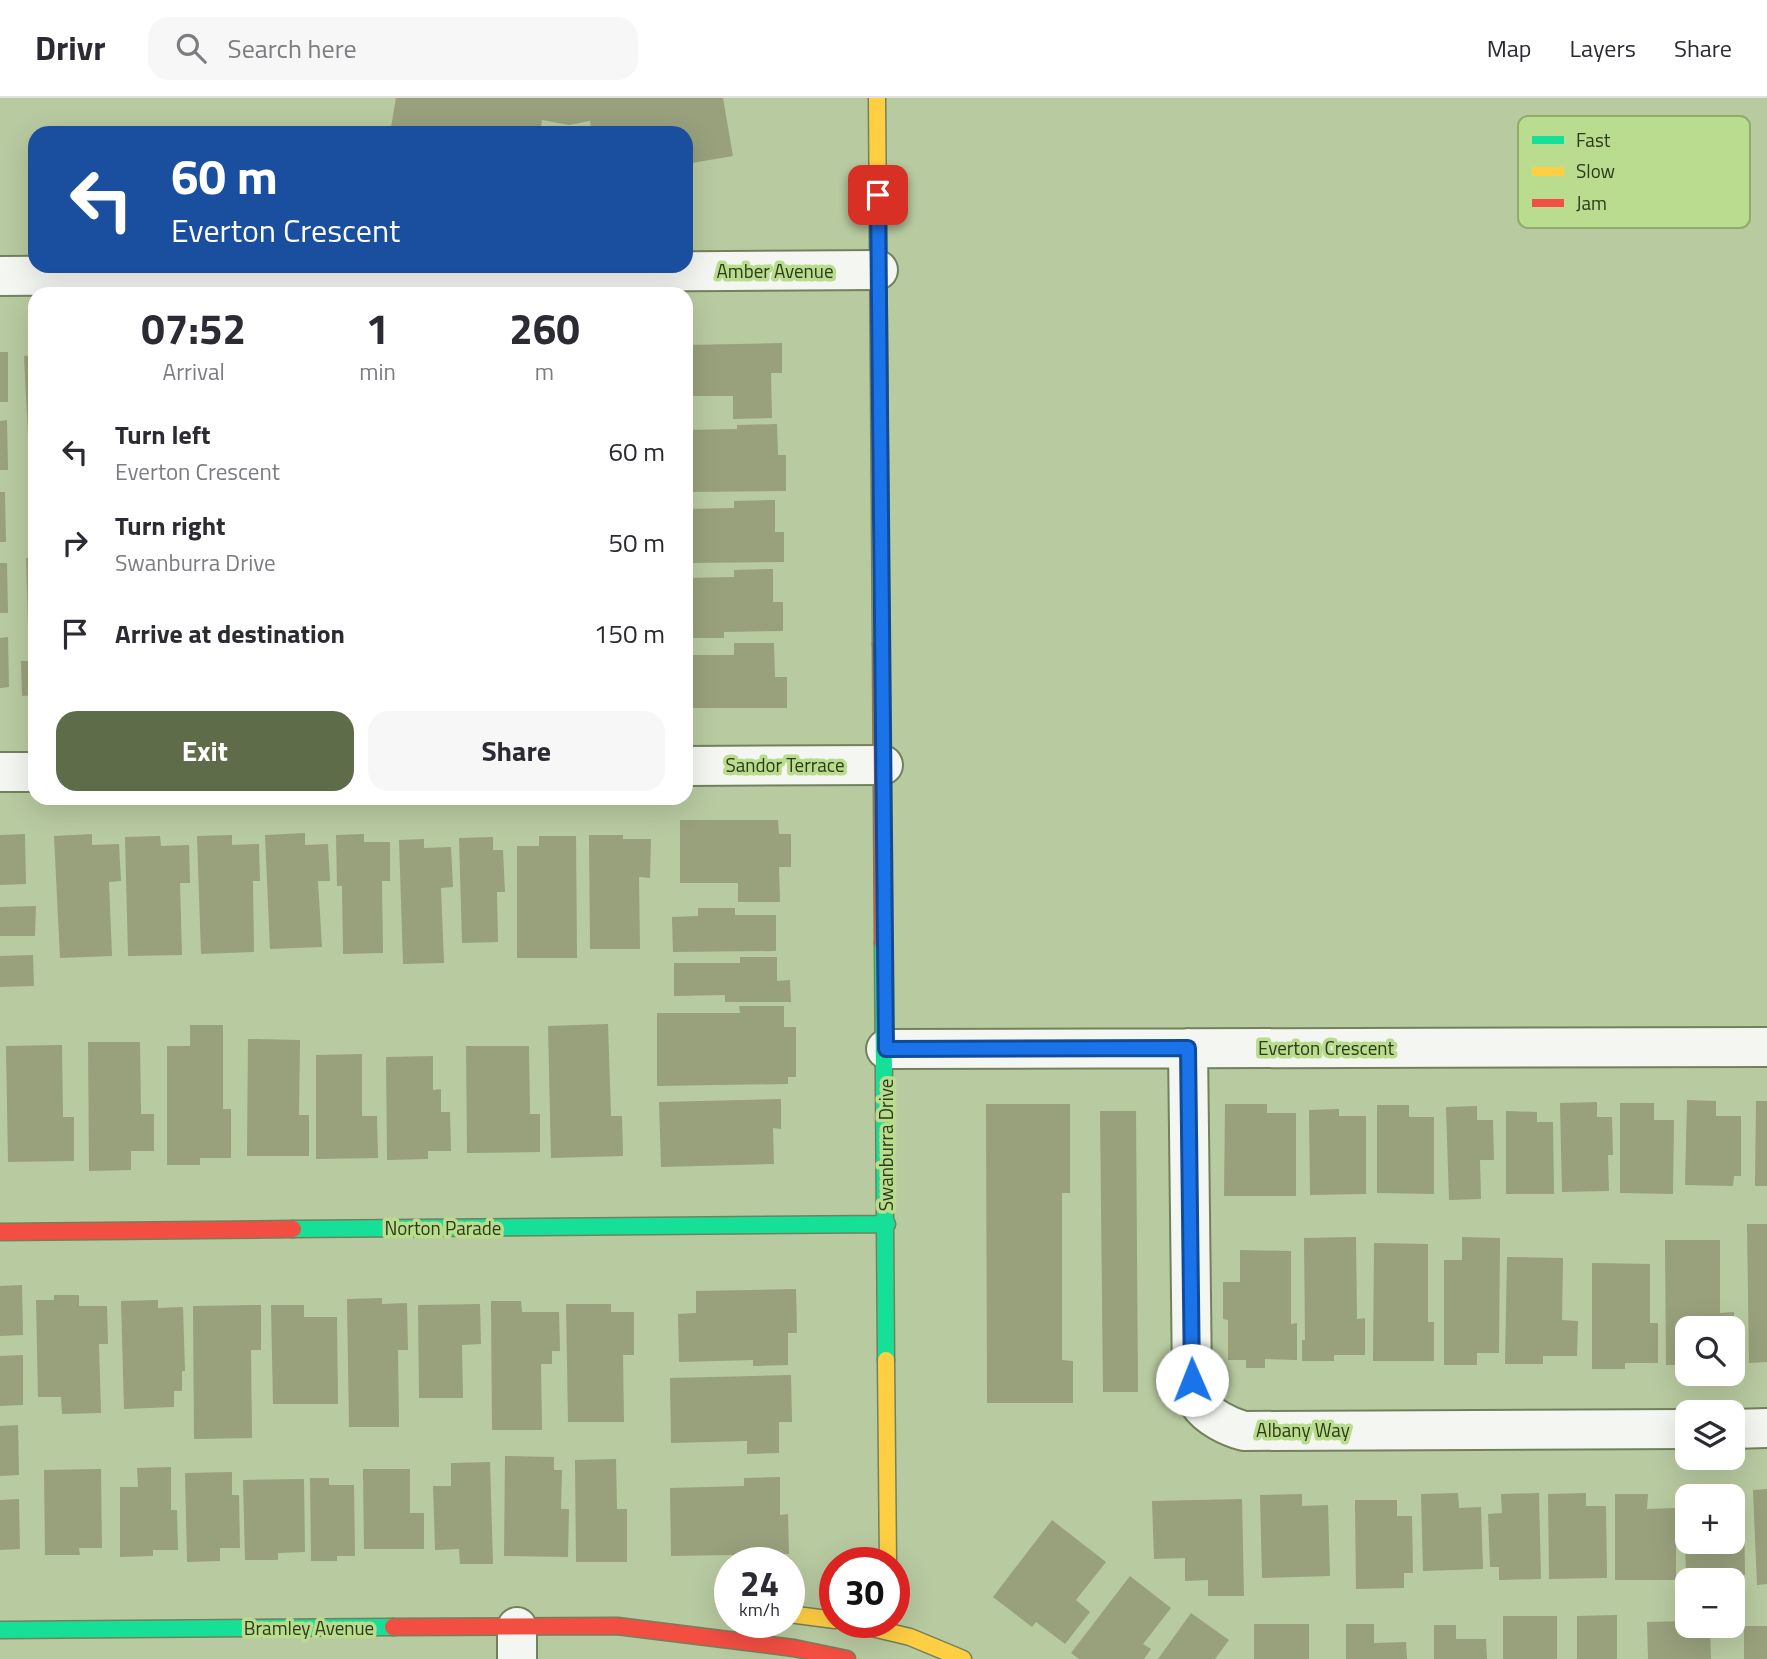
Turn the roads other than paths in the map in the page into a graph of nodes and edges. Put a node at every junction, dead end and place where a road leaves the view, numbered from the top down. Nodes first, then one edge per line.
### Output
1 (877, 98) edge
2 (878, 270) junction
3 (693, 271) edge
4 (439, 273) edge
5 (0, 276) edge
6 (883, 765) junction
7 (693, 766) edge
8 (0, 772) edge
9 (28, 772) edge
10 (1767, 1047) edge
11 (1188, 1048) junction
12 (886, 1049) junction
13 (887, 1223) junction
14 (0, 1232) edge
15 (1767, 1428) edge
16 (1675, 1429) edge
17 (1745, 1429) edge
18 (888, 1547) edge
19 (692, 1619) dead end
20 (617, 1626) junction
21 (0, 1630) edge
22 (910, 1637) edge
23 (874, 1638) edge
24 (517, 1643) edge
25 (872, 1649) dead end
26 (847, 1659) edge
27 (963, 1659) edge

1 - 2 street, Swanburra Drive
2 - 3 street, Amber Avenue
2 - 6 street, Swanburra Drive
4 - 5 street, Amber Avenue
6 - 7 street, Sandor Terrace
6 - 12 street, Swanburra Drive
8 - 9 street
10 - 11 street, Everton Crescent
11 - 12 street, Everton Crescent
11 - 16 street, Albany Way
12 - 13 street, Swanburra Drive
13 - 14 street, Norton Parade
13 - 18 street, Swanburra Drive
15 - 17 street
19 - 20 street, Bramley Avenue
20 - 24 street, Bramley Avenue
20 - 26 street, Bramley Avenue
21 - 24 street, Bramley Avenue
22 - 27 street
23 - 25 street

